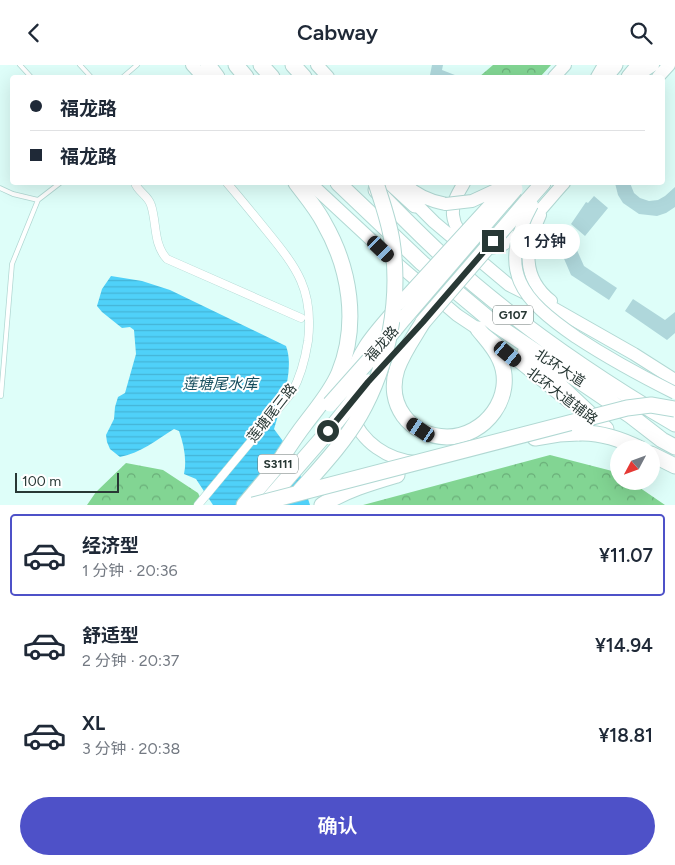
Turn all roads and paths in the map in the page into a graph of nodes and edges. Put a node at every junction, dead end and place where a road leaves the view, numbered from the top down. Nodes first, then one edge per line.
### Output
1 (20, 65) edge
2 (80, 65) edge
3 (137, 65) edge
4 (192, 65) edge
5 (236, 65) edge
6 (261, 65) edge
7 (318, 65) edge
8 (565, 65) edge
9 (615, 65) edge
10 (639, 65) edge
11 (653, 65) edge
12 (669, 65) edge
13 (29, 75) edge
14 (89, 75) edge
15 (125, 75) edge
16 (201, 75) edge
17 (244, 75) edge
18 (270, 75) edge
19 (326, 75) edge
20 (556, 75) edge
21 (606, 75) edge
22 (631, 75) edge
23 (638, 75) edge
24 (660, 75) edge
25 (57, 185) edge
26 (135, 185) edge
27 (229, 185) edge
28 (297, 185) edge
29 (312, 185) edge
30 (340, 185) edge
31 (371, 185) edge
32 (377, 185) edge
33 (393, 185) edge
34 (399, 185) edge
35 (407, 185) edge
36 (463, 185) edge
37 (512, 185) edge
38 (513, 185) edge
39 (544, 185) edge
40 (562, 185) edge
41 (0, 188) edge
42 (38, 200) junction
43 (546, 202) junction
44 (530, 203) junction
45 (415, 205) junction
46 (402, 310) junction
47 (300, 318) dead end
48 (423, 322) junction
49 (580, 324) junction
50 (495, 325) junction
51 (478, 329) junction
52 (675, 381) edge
53 (675, 393) edge
54 (1, 396) edge
55 (675, 409) edge
56 (311, 422) junction
57 (675, 424) edge
58 (606, 429) junction
59 (617, 440) edge
60 (624, 440) edge
61 (675, 447) edge
62 (660, 460) edge
63 (660, 462) edge
64 (439, 463) junction
65 (675, 466) edge
66 (675, 472) edge
67 (198, 505) edge
68 (244, 505) edge
69 (252, 505) edge
70 (264, 505) edge
71 (287, 505) edge
72 (322, 505) edge

1 - 13 lane
2 - 14 lane
3 - 15 lane
4 - 16 main road
5 - 17 highway
6 - 18 highway
7 - 19 main road
8 - 20 main road
9 - 21 highway
10 - 22 highway
11 - 23 main road
12 - 24 main road
25 - 42 lane
26 - 47 street
27 - 67 street, 莲塘尾三路
28 - 56 highway
29 - 51 main road, 北环大道辅路
30 - 50 highway, 北环大道 / G107
31 - 57 highway, 北环大道 / G107
32 - 71 highway, bridge
33 - 45 highway
34 - 45 main road
35 - 37 main road, bridge
36 - 43 main road
38 - 46 highway, 福龙路 / S3111, bridge
39 - 44 highway, 福龙路
40 - 43 main road
41 - 42 lane
42 - 54 lane
43 - 49 main road
44 - 48 highway, 福龙路 / S3111, bridge
44 - 53 main road, bridge
45 - 49 main road
46 - 56 highway, 福龙路 / S3111, bridge
46 - 64 main road
48 - 51 highway
48 - 70 highway, 福龙路 / S3111, bridge
49 - 52 main road
50 - 58 highway
50 - 61 highway, 北环大道 / G107
51 - 58 main road, 北环大道辅路
55 - 69 highway, bridge
56 - 68 highway, 福龙路 / S3111
58 - 60 main road, 北环大道辅路
59 - 64 highway, bridge
62 - 65 highway
63 - 66 main road
64 - 72 highway

